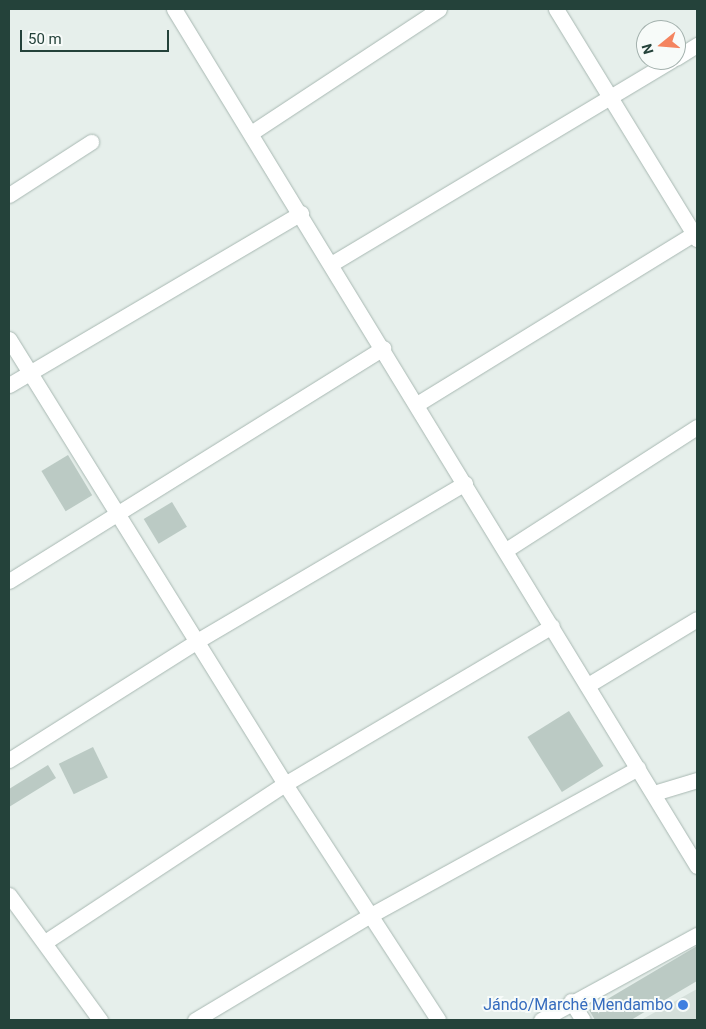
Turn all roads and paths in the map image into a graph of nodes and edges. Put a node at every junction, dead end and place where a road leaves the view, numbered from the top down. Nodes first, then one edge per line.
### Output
1 (174, 9) edge
2 (438, 9) edge
3 (556, 9) edge
4 (697, 45) edge
5 (686, 52) edge
6 (655, 70) edge
7 (611, 96) junction
8 (251, 133) junction
9 (91, 142) dead end
10 (9, 194) edge
11 (301, 213) junction
12 (696, 235) edge
13 (331, 264) junction
14 (9, 339) edge
15 (383, 348) junction
16 (30, 373) junction
17 (9, 385) edge
18 (417, 404) junction
19 (697, 427) edge
20 (465, 483) junction
21 (117, 512) junction
22 (506, 550) junction
23 (9, 581) edge
24 (697, 619) edge
25 (552, 626) junction
26 (197, 641) junction
27 (588, 685) junction
28 (9, 760) edge
29 (638, 768) junction
30 (697, 780) edge
31 (285, 784) junction
32 (654, 793) junction
33 (697, 866) edge
34 (9, 895) edge
35 (369, 916) junction
36 (697, 935) edge
37 (45, 942) junction
38 (572, 1001) junction
39 (100, 1020) edge
40 (195, 1020) edge
41 (438, 1020) edge
42 (541, 1020) edge
43 (583, 1020) edge

1 - 8 street
2 - 8 street
3 - 7 street
4 - 5 street
6 - 7 street
7 - 12 street
7 - 13 street
8 - 11 street
9 - 10 street
11 - 13 street
11 - 16 street
12 - 18 street
13 - 15 street
14 - 16 street
15 - 18 street
15 - 21 street
16 - 17 street
16 - 21 street
18 - 20 street
19 - 22 street
20 - 22 street
20 - 26 street
21 - 23 street
21 - 26 street
22 - 25 street
24 - 27 street
25 - 27 street
25 - 31 street
26 - 28 street
26 - 31 street
27 - 29 street
29 - 32 street
29 - 35 street
30 - 32 street
31 - 35 street
31 - 37 street
32 - 33 street
34 - 37 street
35 - 40 street
35 - 41 street
36 - 38 street
37 - 39 street
38 - 42 street
38 - 43 street

